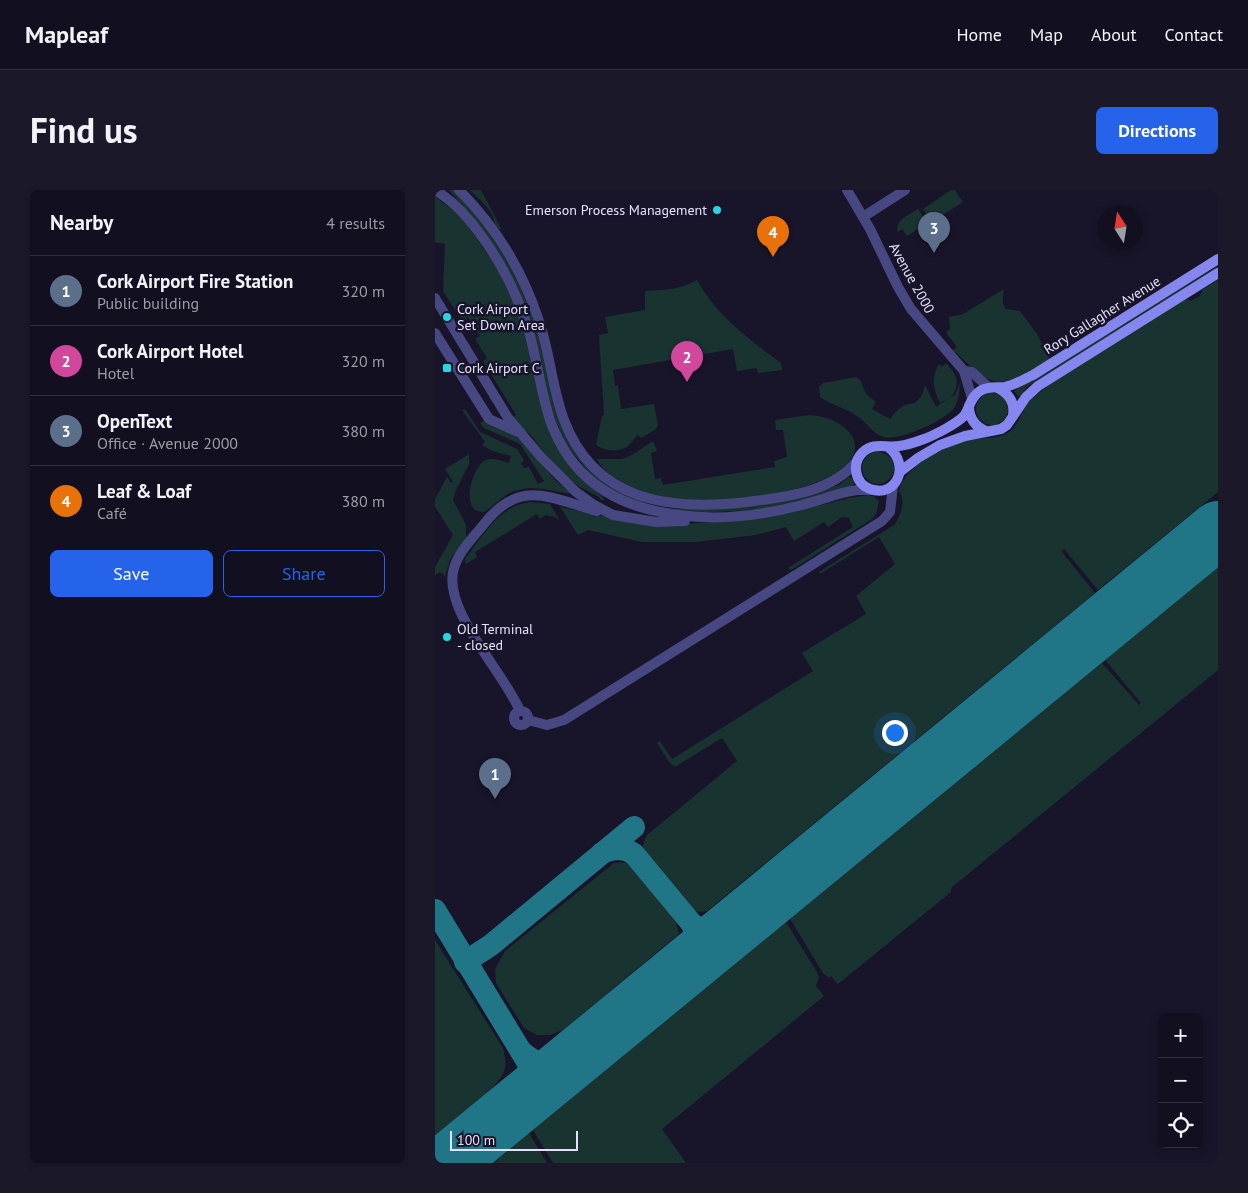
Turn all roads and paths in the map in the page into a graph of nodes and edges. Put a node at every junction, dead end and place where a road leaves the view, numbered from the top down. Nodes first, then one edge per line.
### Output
1 (435, 190) edge
2 (459, 190) edge
3 (847, 190) edge
4 (905, 190) edge
5 (863, 217) junction
6 (1218, 260) edge
7 (1218, 273) edge
8 (435, 298) edge
9 (435, 333) edge
10 (964, 371) junction
11 (993, 388) junction
12 (971, 402) junction
13 (1011, 419) junction
14 (986, 431) junction
15 (521, 433) junction
16 (888, 448) junction
17 (857, 461) junction
18 (901, 471) junction
19 (893, 485) junction
20 (880, 490) junction
21 (892, 498) junction
22 (613, 515) junction
23 (713, 518) junction

1 - 23 street
2 - 17 street, Rory Gallagher Avenue
3 - 5 street, Avenue 2000
4 - 5 street
5 - 10 street, Avenue 2000
6 - 11 street, Rory Gallagher Avenue
7 - 13 street, Rory Gallagher Avenue
8 - 15 street
9 - 15 street
10 - 11 street
10 - 12 street
11 - 12 street, Rory Gallagher Avenue
11 - 13 street
12 - 14 street
12 - 16 street, Rory Gallagher Avenue
13 - 14 street, Rory Gallagher Avenue
14 - 18 street, Rory Gallagher Avenue
15 - 22 street
16 - 17 street, Rory Gallagher Avenue
16 - 18 street
17 - 20 street
18 - 19 street, Rory Gallagher Avenue
19 - 20 street
19 - 21 street
20 - 21 street
20 - 23 street
21 - 22 street
22 - 23 street

